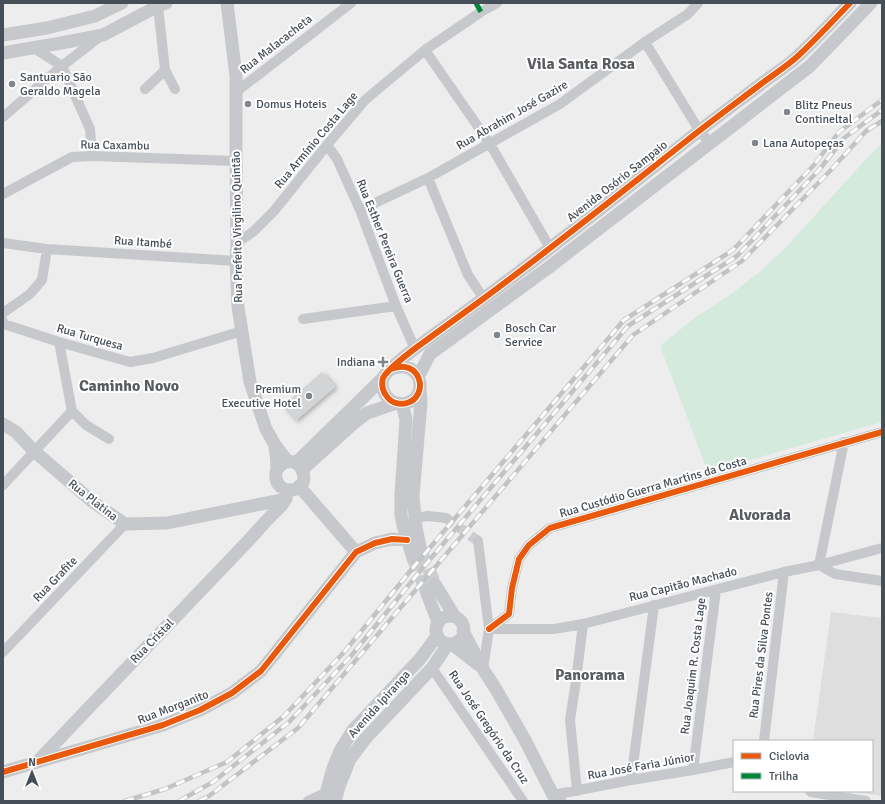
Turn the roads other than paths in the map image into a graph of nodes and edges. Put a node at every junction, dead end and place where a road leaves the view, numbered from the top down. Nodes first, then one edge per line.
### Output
1 (122, 3) edge
2 (227, 3) edge
3 (351, 3) edge
4 (497, 3) edge
5 (698, 3) edge
6 (850, 3) edge
7 (871, 3) edge
8 (162, 4) edge
9 (479, 8) edge
10 (3, 35) edge
11 (103, 35) junction
12 (645, 42) junction
13 (34, 48) junction
14 (424, 50) junction
15 (3, 53) edge
16 (62, 66) junction
17 (165, 70) junction
18 (144, 89) dead end
19 (175, 89) dead end
20 (236, 92) junction
21 (3, 117) edge
22 (700, 130) junction
23 (710, 143) junction
24 (490, 144) junction
25 (327, 145) junction
26 (92, 156) junction
27 (236, 161) junction
28 (428, 178) junction
29 (3, 194) edge
30 (360, 210) junction
31 (3, 243) edge
32 (237, 243) junction
33 (550, 248) junction
34 (48, 249) junction
35 (236, 261) junction
36 (548, 268) junction
37 (484, 299) junction
38 (396, 306) junction
39 (3, 313) edge
40 (303, 319) dead end
41 (3, 321) edge
42 (242, 330) junction
43 (59, 342) junction
44 (415, 348) junction
45 (387, 373) junction
46 (419, 380) junction
47 (399, 404) junction
48 (72, 411) junction
49 (3, 424) edge
50 (882, 432) edge
51 (109, 439) dead end
52 (844, 442) junction
53 (34, 451) junction
54 (288, 469) junction
55 (3, 485) edge
56 (291, 492) junction
57 (272, 502) junction
58 (415, 518) junction
59 (446, 518) tunnel mouth
60 (267, 520) junction
61 (125, 524) junction
62 (407, 540) junction
63 (478, 541) dead end
64 (882, 548) edge
65 (356, 552) junction
66 (819, 565) junction
67 (784, 572) junction
68 (882, 581) edge
69 (716, 590) junction
70 (654, 605) junction
71 (454, 617) junction
72 (438, 622) junction
73 (583, 624) junction
74 (489, 629) junction
75 (463, 631) junction
76 (437, 636) junction
77 (450, 644) junction
78 (429, 648) junction
79 (3, 652) edge
80 (432, 668) junction
81 (483, 668) junction
82 (764, 740) edge
83 (36, 762) junction
84 (733, 762) edge
85 (693, 770) junction
86 (3, 772) edge
87 (630, 780) junction
88 (577, 791) junction
89 (811, 792) edge
90 (329, 798) edge
91 (557, 798) edge
92 (308, 801) edge
93 (524, 801) edge
94 (866, 801) edge

1 - 10 street
2 - 20 street, Rua Prefeito Virgilino Quintão
3 - 20 street, Rua Malacacheta
4 - 9 street, Rua Armínio Costa Lage
5 - 12 street, Rua Abrahim José Gazire
6 - 22 street, Avenida Osório Sampaio
7 - 23 street
8 - 11 street
8 - 17 street
9 - 14 street, Rua Armínio Costa Lage
11 - 13 street
11 - 16 street
12 - 22 street
12 - 24 street, Rua Abrahim José Gazire
13 - 15 street
13 - 16 street
14 - 24 street
14 - 25 street, Rua Armínio Costa Lage
16 - 21 street
16 - 26 street
17 - 18 street
17 - 19 street
20 - 27 street, Rua Prefeito Virgilino Quintão
22 - 23 street
22 - 33 street, Avenida Osório Sampaio
23 - 36 street
24 - 28 street, Rua Abrahim José Gazire
24 - 33 street
25 - 30 street, Rua Esther Pereira Guerra
25 - 32 street, Rua Armínio Costa Lage
26 - 27 street, Rua Caxambu
26 - 29 street, Rua Caxambu
27 - 32 street, Rua Prefeito Virgilino Quintão
28 - 30 street, Rua Abrahim José Gazire
28 - 37 street
30 - 38 street, Rua Esther Pereira Guerra
31 - 34 street, Rua Itambé
32 - 35 street, Rua Prefeito Virgilino Quintão
33 - 36 street
33 - 37 street, Avenida Osório Sampaio
34 - 35 street, Rua Itambé
34 - 39 street
35 - 42 street, Rua Prefeito Virgilino Quintão
36 - 46 street
37 - 44 street, Avenida Osório Sampaio
38 - 40 street
38 - 44 street, Rua Esther Pereira Guerra
41 - 43 street, Rua Turquesa
42 - 43 street, Rua Turquesa
42 - 54 street, Rua Prefeito Virgilino Quintão
43 - 48 street
44 - 45 street, Avenida Osório Sampaio
45 - 46 street
45 - 47 street
45 - 54 street, Avenida Osório Sampaio
46 - 47 street
46 - 58 street
47 - 54 street
47 - 62 street
48 - 51 street
48 - 53 street
49 - 53 street, Rua Platina
50 - 52 street, Rua Custódio Guerra Martins da Costa
52 - 66 street
52 - 74 street, Rua Custódio Guerra Martins da Costa
53 - 55 street
53 - 61 street, Rua Platina
54 - 56 street
54 - 56 street
54 - 57 street
56 - 57 street, Rua Platina
56 - 60 street, Rua Cristal
56 - 65 street
57 - 60 street, Rua Cristal
57 - 61 street, Rua Platina
58 - 59 street
58 - 62 street
60 - 83 street, Rua Cristal
61 - 79 street, Rua Grafite
62 - 65 street, Rua Morganito
63 - 74 street
64 - 66 street, Rua Capitão Machado
65 - 83 street, Rua Morganito
66 - 67 street, Rua Capitão Machado
66 - 68 street
67 - 69 street, Rua Capitão Machado
67 - 82 street, Rua Pires da Silva Pontes
69 - 70 street, Rua Capitão Machado
69 - 85 street, Rua Joaquim R. Costa Lage
70 - 73 street, Rua Capitão Machado
70 - 87 street
71 - 72 street
71 - 72 street
71 - 75 street
72 - 76 street
73 - 74 street, Rua Capitão Machado
73 - 88 street
74 - 81 street
75 - 77 street
75 - 81 street
76 - 77 street
76 - 78 street, Avenida Ipiranga
77 - 80 street, Avenida Ipiranga
77 - 81 street
78 - 80 street
78 - 90 street, Avenida Ipiranga
80 - 90 street, Avenida Ipiranga
80 - 93 street, Rua José Gregório da Cruz
81 - 91 street
83 - 86 street, Rua Morganito
84 - 85 street, Rua José Faria Júnior
85 - 87 street, Rua José Faria Júnior
87 - 88 street, Rua José Faria Júnior
88 - 91 street, Rua José Faria Júnior
89 - 94 street
90 - 92 street

